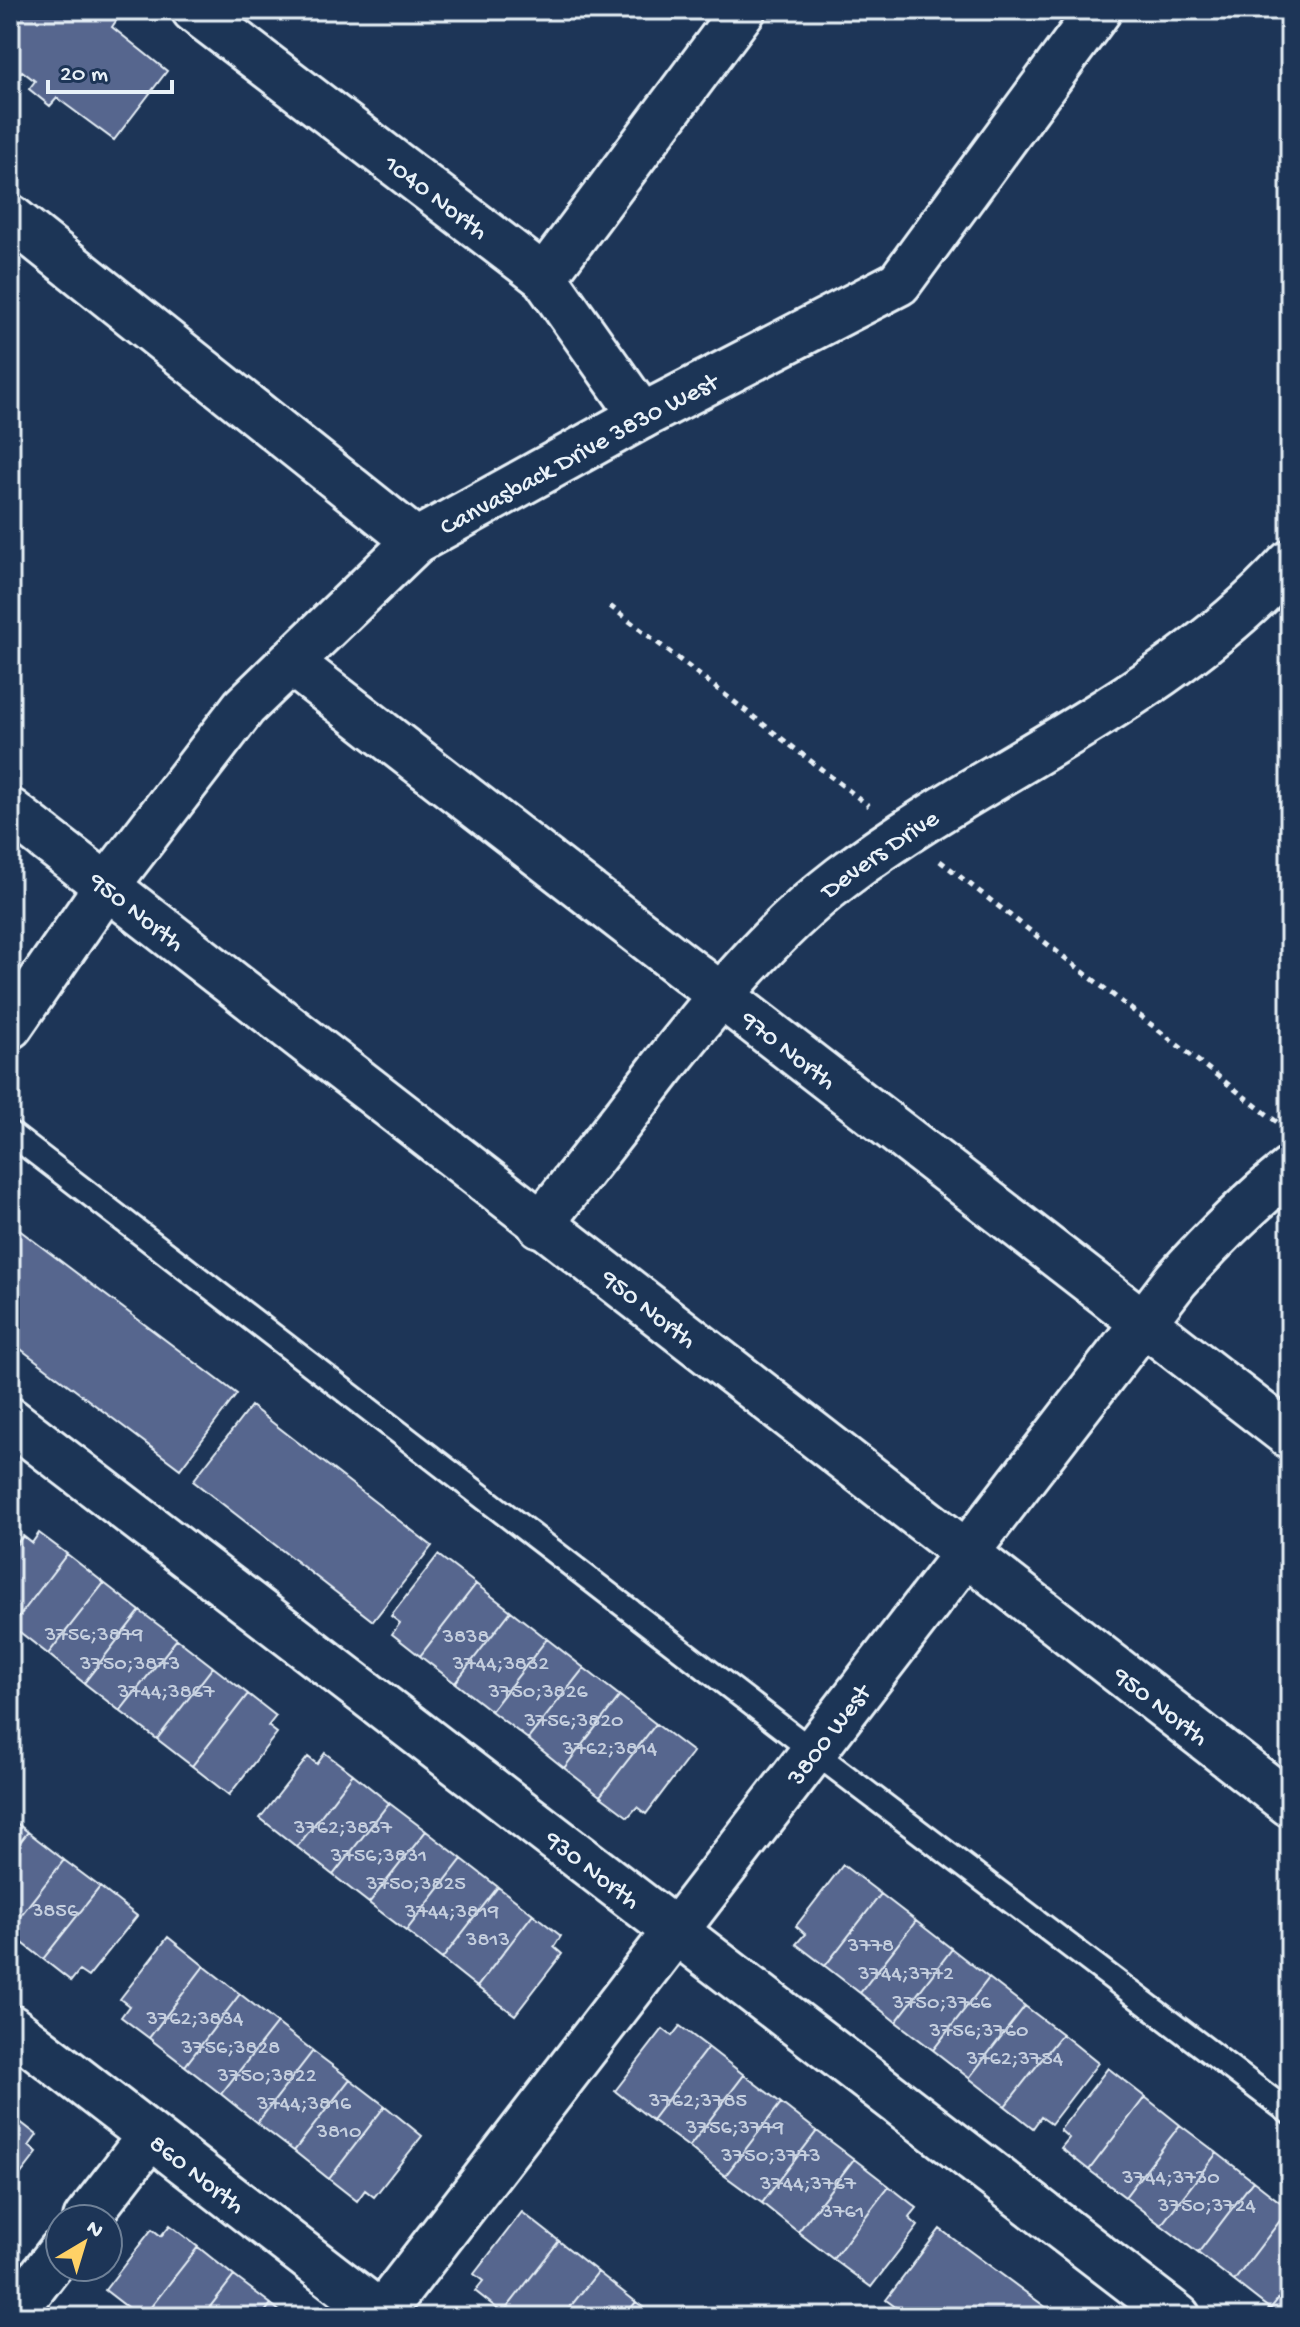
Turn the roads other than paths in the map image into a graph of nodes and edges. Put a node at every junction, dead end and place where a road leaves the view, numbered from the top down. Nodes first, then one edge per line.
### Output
1 (194, 10) edge
2 (743, 10) edge
3 (1099, 10) edge
4 (10, 217) edge
5 (544, 277) junction
6 (642, 416) junction
7 (416, 541) junction
8 (1290, 563) edge
9 (290, 662) junction
10 (10, 811) edge
11 (106, 887) junction
12 (720, 995) junction
13 (10, 1026) edge
14 (10, 1133) edge
15 (1290, 1170) edge
16 (540, 1225) junction
17 (1144, 1323) junction
18 (10, 1421) edge
19 (1290, 1436) edge
20 (966, 1555) junction
21 (814, 1752) junction
22 (1290, 1804) edge
23 (676, 1931) junction
24 (10, 2027) edge
25 (1290, 2113) edge
26 (150, 2136) junction
27 (98, 2203) edge
28 (44, 2273) edge
29 (383, 2315) edge
30 (10, 2317) edge
31 (1178, 2317) edge

1 - 5 street, 1040 North
2 - 5 street
3 - 6 street, Canvasback Drive 3830 West
4 - 7 street, Canvasback Drive 3830 West
5 - 6 street, 1040 North
6 - 7 street, Canvasback Drive 3830 West
7 - 9 street
8 - 12 street, Devers Drive
9 - 11 street
9 - 12 street, 970 North
10 - 11 street, 950 North
11 - 13 street
11 - 16 street, 950 North
12 - 16 street, Devers Drive
12 - 17 street, 970 North
14 - 21 lane
15 - 17 street, 3800 West
16 - 20 street, 950 North
17 - 19 street, 970 North
17 - 20 street, 3800 West
18 - 23 street, 930 North
20 - 21 street, 3800 West
20 - 22 street, 950 North
21 - 23 street, 3800 West
21 - 25 lane
23 - 29 street, 3800 West
23 - 31 street, 930 North
24 - 26 street, 860 North
26 - 27 street
26 - 29 street, 860 North
28 - 30 street

